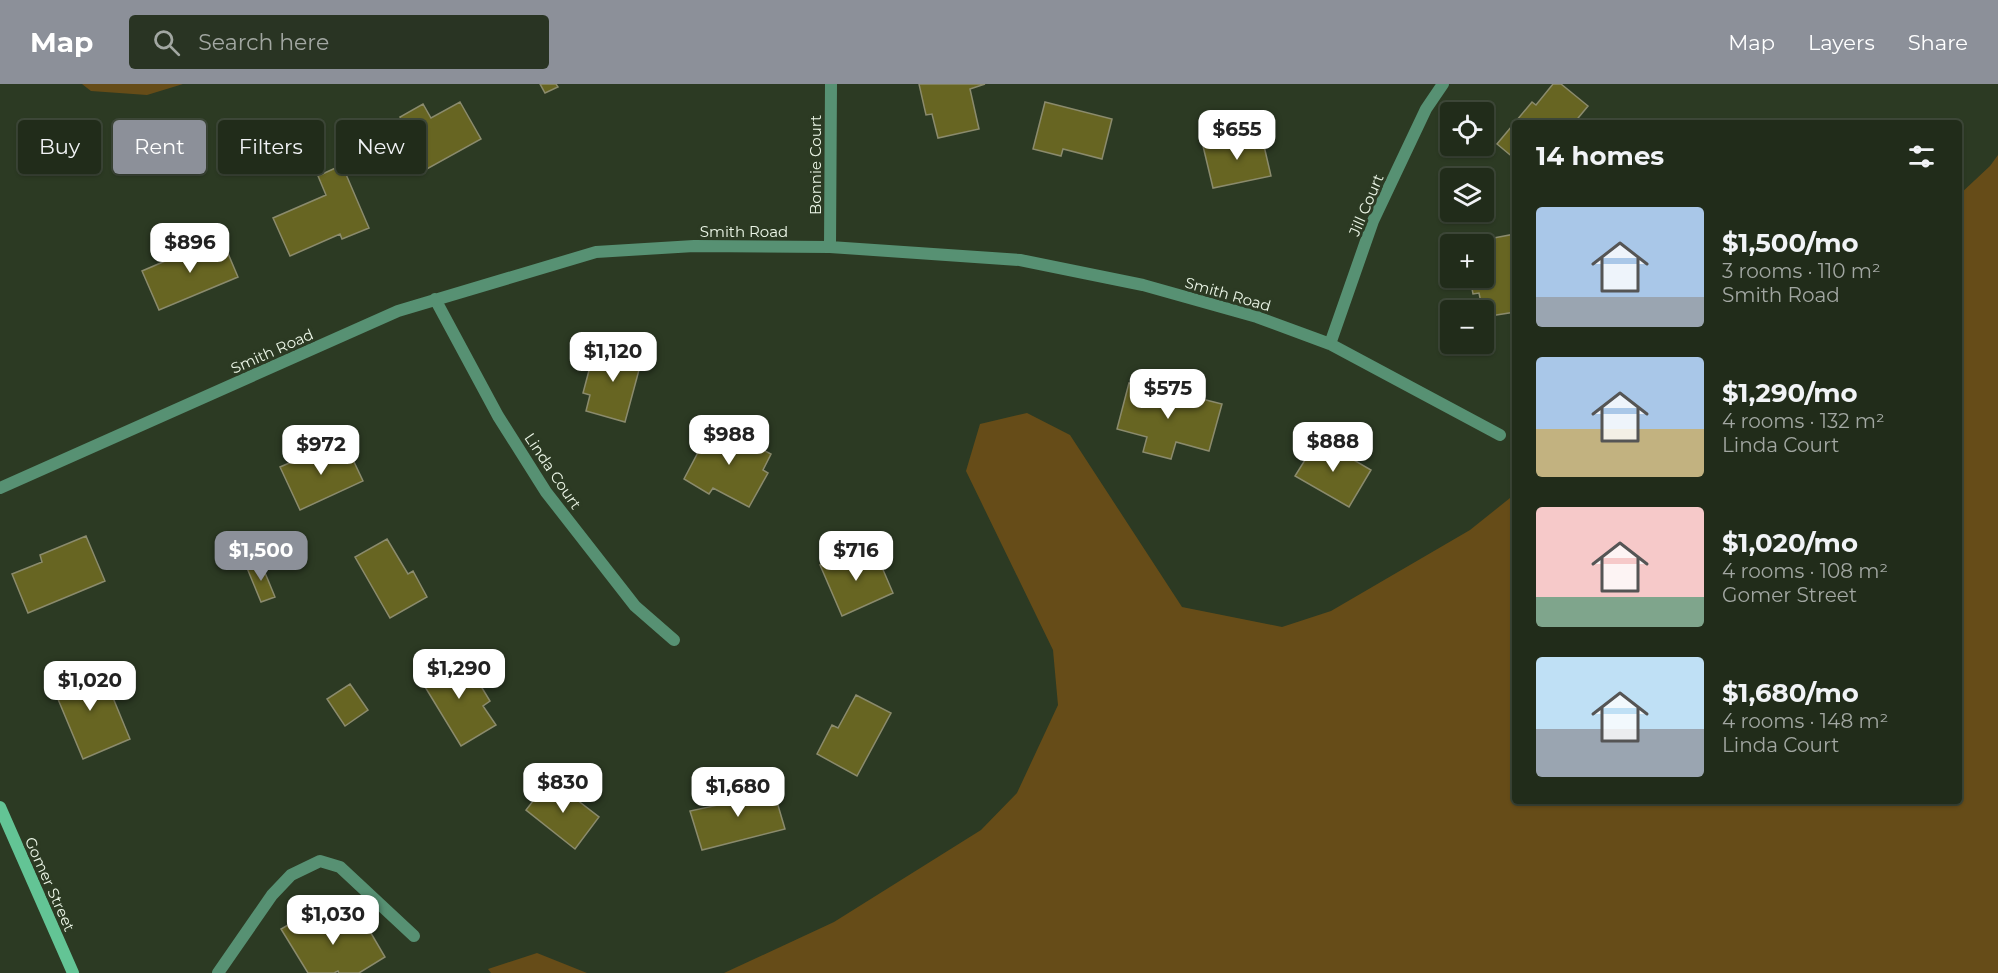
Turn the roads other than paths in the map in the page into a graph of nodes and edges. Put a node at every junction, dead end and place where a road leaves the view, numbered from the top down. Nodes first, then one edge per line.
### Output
1 (831, 84) edge
2 (1443, 84) edge
3 (830, 247) junction
4 (435, 299) junction
5 (1330, 344) junction
6 (1500, 435) dead end
7 (0, 488) edge
8 (674, 640) dead end
9 (0, 807) edge
10 (414, 936) dead end
11 (74, 973) edge
12 (218, 973) edge

1 - 3 street, Bonnie Court
2 - 5 street, Jill Court
3 - 4 street, Smith Road
3 - 5 street, Smith Road
4 - 7 street, Smith Road
4 - 8 street, Linda Court
5 - 6 street, Smith Road
9 - 11 street, Gomer Street
10 - 12 street

